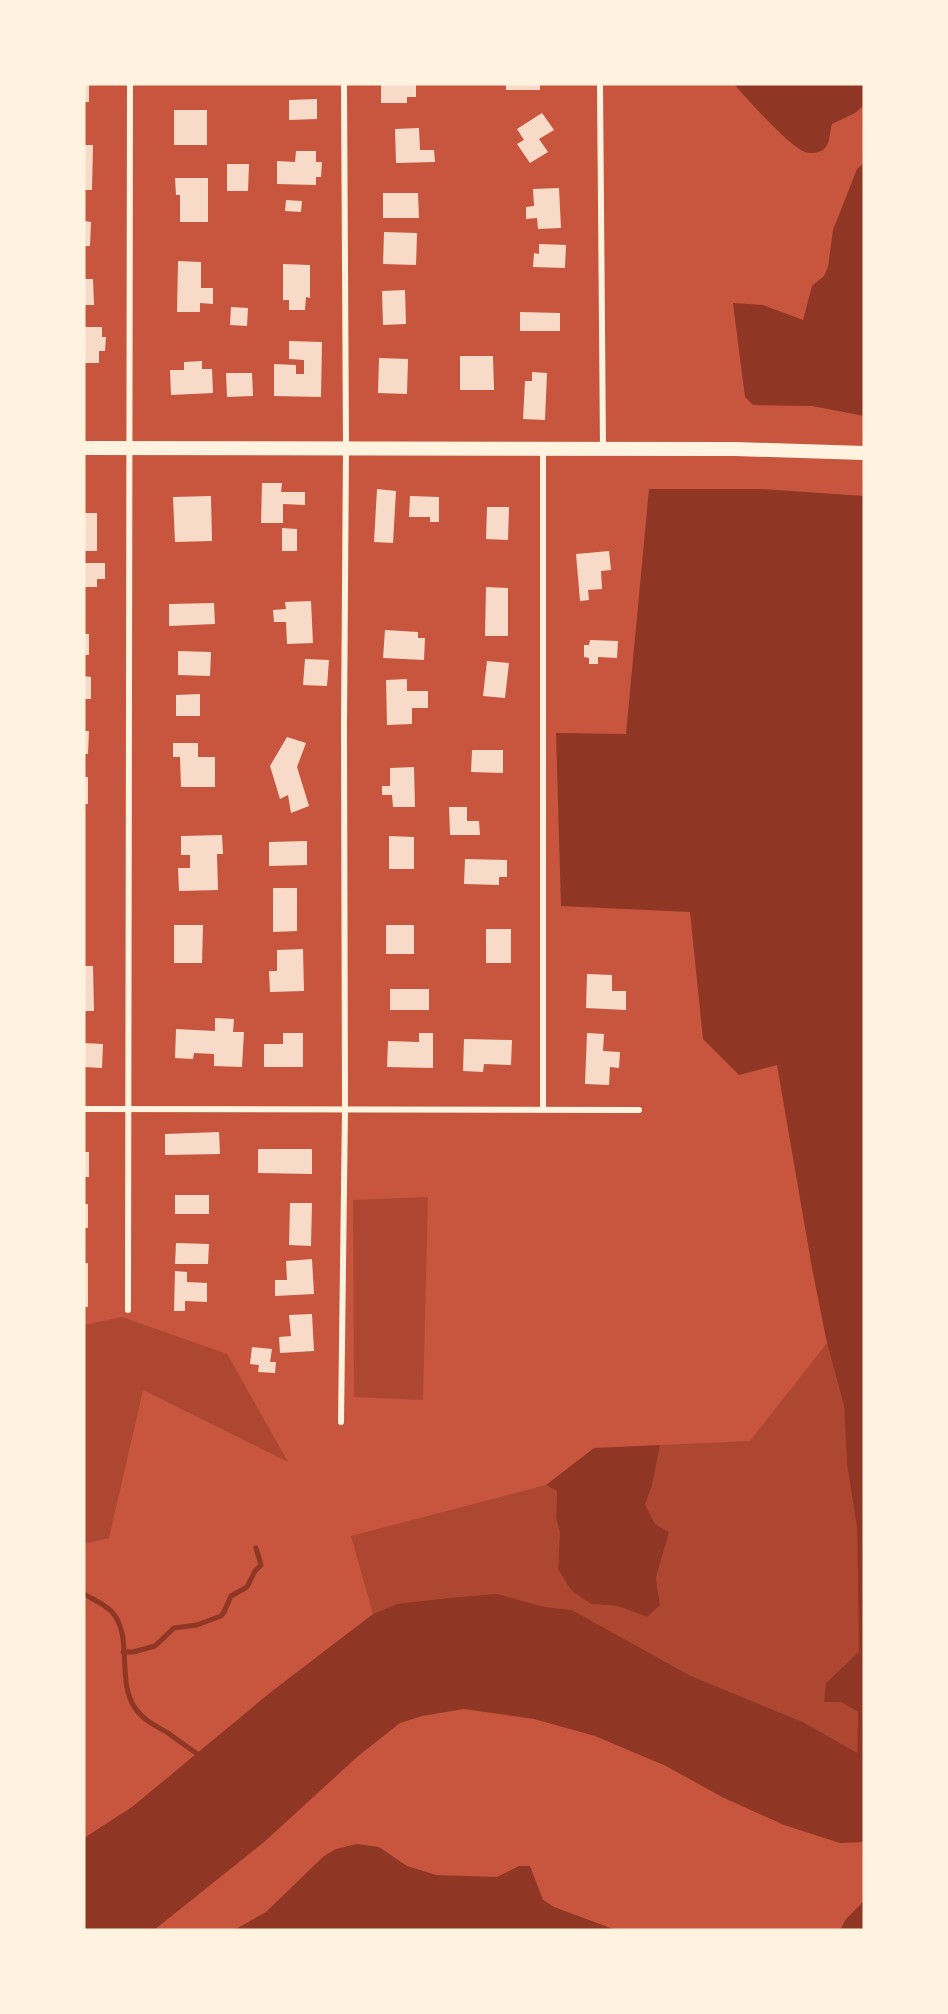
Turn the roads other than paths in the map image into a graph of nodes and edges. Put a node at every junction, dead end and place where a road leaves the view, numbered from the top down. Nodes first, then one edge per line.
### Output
1 (130, 84) edge
2 (344, 84) edge
3 (600, 84) edge
4 (84, 447) edge
5 (130, 447) junction
6 (346, 448) junction
7 (603, 448) junction
8 (543, 449) junction
9 (864, 453) edge
10 (128, 1108) junction
11 (84, 1109) edge
12 (543, 1109) junction
13 (345, 1110) junction
14 (639, 1110) dead end
15 (129, 1310) dead end
16 (341, 1422) dead end

1 - 5 street
2 - 6 street
3 - 7 street
4 - 5 main road
5 - 6 main road
5 - 10 street
6 - 8 main road
6 - 13 street
7 - 8 main road
7 - 9 main road
8 - 12 street
10 - 11 street
10 - 13 street
10 - 15 street
12 - 13 street
12 - 14 street
13 - 16 street

